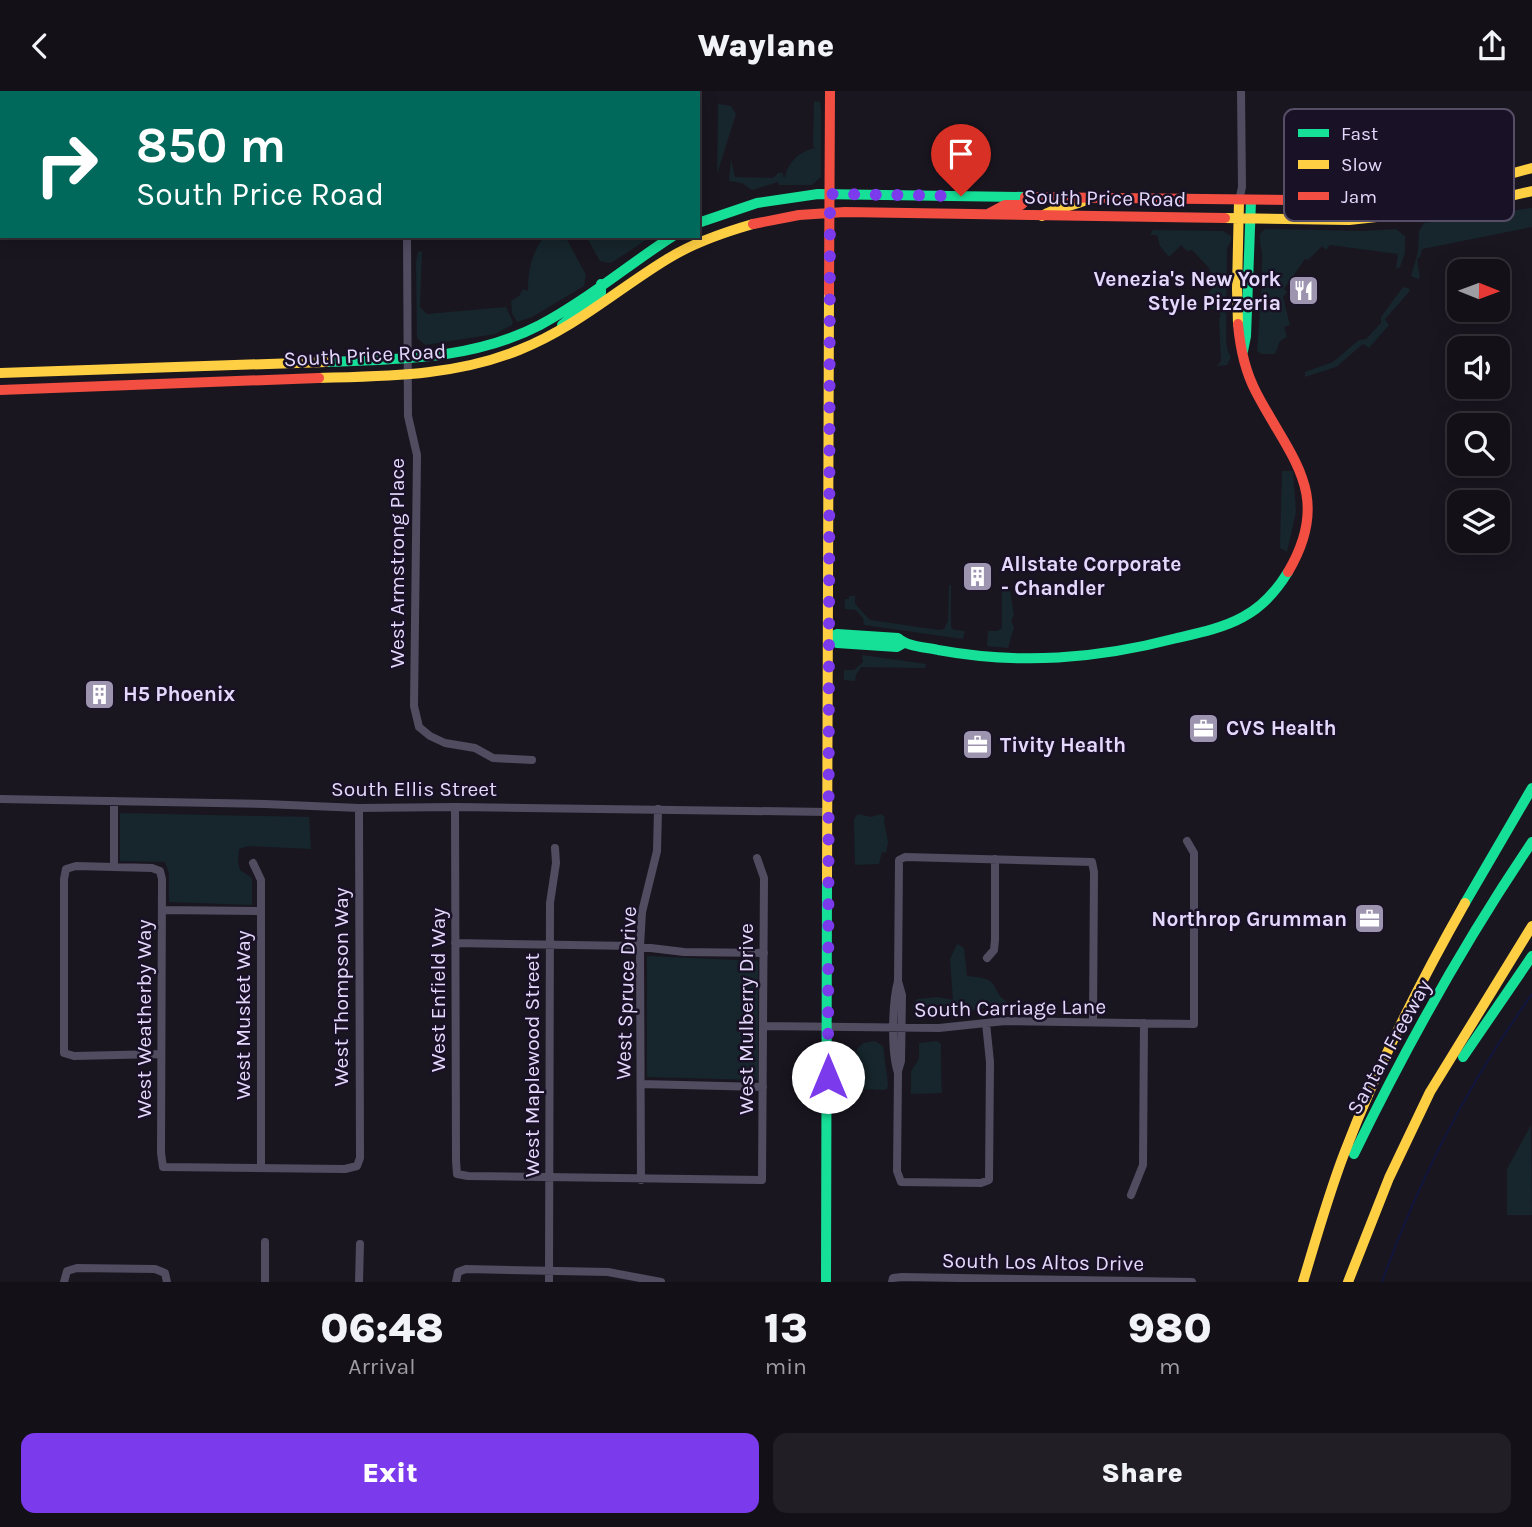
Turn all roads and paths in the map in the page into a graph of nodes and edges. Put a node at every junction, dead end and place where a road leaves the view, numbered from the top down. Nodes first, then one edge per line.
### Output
1 (830, 91) edge
2 (1241, 91) edge
3 (1532, 168) edge
4 (1514, 173) edge
5 (1532, 191) edge
6 (830, 194) junction
7 (1514, 196) edge
8 (1030, 197) junction
9 (1090, 198) junction
10 (1245, 201) junction
11 (1284, 201) edge
12 (830, 212) junction
13 (985, 215) junction
14 (1042, 216) junction
15 (1245, 219) junction
16 (1284, 220) edge
17 (700, 222) edge
18 (407, 238) edge
19 (669, 238) edge
20 (601, 284) junction
21 (614, 296) junction
22 (552, 335) junction
23 (407, 359) junction
24 (0, 373) edge
25 (407, 374) junction
26 (0, 390) edge
27 (828, 638) junction
28 (532, 760) dead end
29 (1532, 788) edge
30 (0, 799) edge
31 (114, 801) junction
32 (455, 807) junction
33 (359, 809) junction
34 (658, 810) junction
35 (828, 812) junction
36 (1186, 841) dead end
37 (1532, 842) edge
38 (555, 848) dead end
39 (757, 858) dead end
40 (995, 859) junction
41 (253, 863) dead end
42 (114, 867) junction
43 (162, 910) junction
44 (261, 911) junction
45 (1532, 926) edge
46 (455, 943) junction
47 (549, 944) junction
48 (640, 946) junction
49 (764, 953) junction
50 (1532, 956) edge
51 (987, 958) dead end
52 (1093, 1022) junction
53 (986, 1023) junction
54 (1144, 1023) junction
55 (763, 1026) junction
56 (828, 1026) junction
57 (898, 1028) junction
58 (161, 1054) junction
59 (640, 1084) junction
60 (763, 1087) junction
61 (261, 1167) junction
62 (550, 1177) junction
63 (1389, 1178) junction
64 (641, 1179) junction
65 (1131, 1195) dead end
66 (265, 1243) dead end
67 (360, 1244) dead end
68 (549, 1270) junction
69 (893, 1280) edge
70 (1017, 1280) edge
71 (1108, 1281) edge
72 (64, 1282) edge
73 (167, 1282) edge
74 (265, 1282) edge
75 (359, 1282) edge
76 (456, 1282) edge
77 (550, 1282) edge
78 (661, 1282) edge
79 (826, 1282) edge
80 (1192, 1282) edge
81 (1303, 1282) edge
82 (1348, 1282) edge

1 - 6 main road
2 - 10 street
3 - 4 main road, South Price Road
5 - 7 main road, South Price Road
6 - 8 main road, South Price Road
6 - 12 main road
6 - 17 main road, South Price Road
8 - 9 main road, South Price Road
8 - 13 main road
9 - 10 main road, South Price Road
9 - 14 main road
10 - 11 main road, South Price Road
10 - 15 main road
12 - 13 main road, South Price Road
12 - 21 main road, South Price Road
12 - 27 main road
13 - 14 main road, South Price Road
14 - 15 main road, South Price Road
15 - 16 main road, South Price Road
15 - 27 main road
18 - 23 street, West Armstrong Place
19 - 20 main road, South Price Road
19 - 21 main road
20 - 22 main road
20 - 23 main road, South Price Road
21 - 22 main road, South Price Road
22 - 25 main road, South Price Road
23 - 24 main road, South Price Road
23 - 25 street, West Armstrong Place
25 - 26 main road, South Price Road
25 - 28 street, West Armstrong Place
27 - 35 main road
29 - 81 main road
30 - 31 street, South Ellis Street
31 - 33 street, South Ellis Street
31 - 42 street
32 - 33 street, South Ellis Street
32 - 34 street, South Ellis Street
32 - 46 street, West Enfield Way
33 - 61 street, West Thompson Way
34 - 35 street, South Ellis Street
34 - 48 street, West Spruce Drive
35 - 56 main road
36 - 54 street, South Carriage Lane
37 - 81 main road, Santan Freeway
38 - 47 street, West Maplewood Street
39 - 49 street, West Mulberry Drive
40 - 51 street
40 - 52 street
40 - 57 street
41 - 44 street, West Musket Way
42 - 43 street, West Weatherby Way
42 - 58 street
43 - 44 street
43 - 58 street, West Weatherby Way
44 - 61 street, West Musket Way
45 - 63 main road
46 - 47 street
46 - 62 street, West Enfield Way
47 - 48 street
47 - 62 street, West Maplewood Street
48 - 49 street
48 - 59 street, West Spruce Drive
49 - 55 street, West Mulberry Drive
50 - 63 main road
52 - 53 street, South Carriage Lane
52 - 54 street, South Carriage Lane
53 - 57 street, South Carriage Lane
53 - 57 street
54 - 65 street
55 - 56 street, South Carriage Lane
55 - 60 street, West Mulberry Drive
56 - 57 street, South Carriage Lane
56 - 79 main road
58 - 61 street, West Weatherby Way
59 - 60 street
59 - 64 street, West Spruce Drive
60 - 64 street, West Mulberry Drive
62 - 64 street
62 - 68 street, West Maplewood Street
63 - 82 main road
66 - 74 street
67 - 75 street
68 - 76 street
68 - 77 street, West Maplewood Street
68 - 78 street
69 - 70 street, South Los Altos Drive
70 - 71 street, South Los Altos Drive
71 - 80 street, South Los Altos Drive
72 - 73 street

